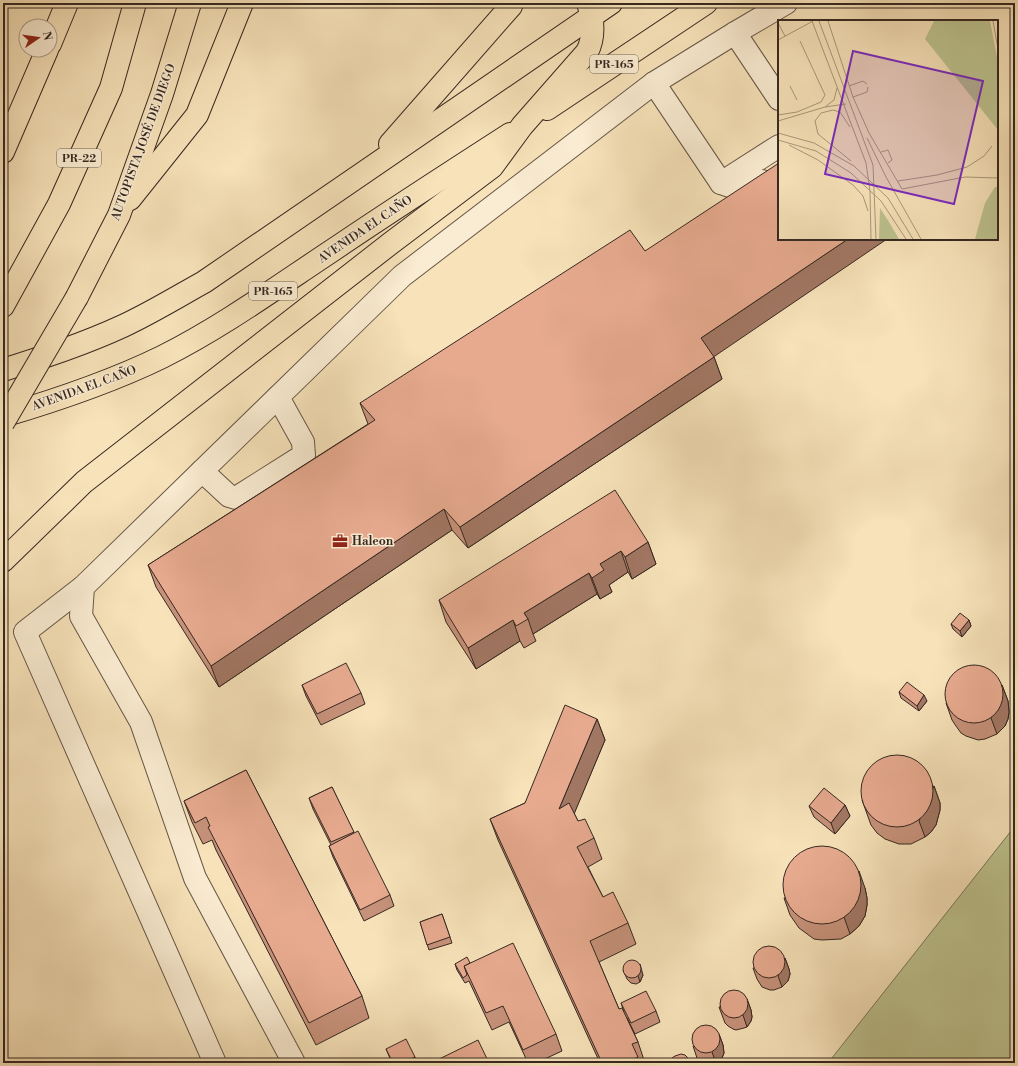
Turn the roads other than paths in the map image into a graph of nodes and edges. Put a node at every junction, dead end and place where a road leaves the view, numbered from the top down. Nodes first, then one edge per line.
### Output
1 (67, 3) edge
2 (135, 3) edge
3 (190, 3) edge
4 (242, 3) edge
5 (512, 3) edge
6 (611, 3) edge
7 (706, 3) edge
8 (786, 3) edge
9 (590, 10) edge
10 (58, 25) edge
11 (734, 33) junction
12 (44, 58) edge
13 (654, 83) junction
14 (778, 98) edge
15 (522, 126) junction
16 (778, 147) edge
17 (3, 152) edge
18 (370, 167) junction
19 (762, 181) edge
20 (721, 183) junction
21 (119, 214) junction
22 (3, 306) edge
23 (3, 370) edge
24 (278, 397) junction
25 (3, 416) edge
26 (3, 423) edge
27 (304, 455) junction
28 (202, 471) junction
29 (312, 476) edge
30 (236, 498) junction
31 (252, 514) edge
32 (3, 561) edge
33 (83, 587) junction
34 (215, 1063) edge
35 (294, 1063) edge

1 - 10 highway
2 - 22 highway, PR-22
3 - 21 highway, AUTOPISTA JOSÉ DE DIEGO
4 - 21 highway
5 - 18 highway
6 - 9 highway
7 - 15 highway, AVENIDA EL CAÑO / PR-165
8 - 11 lane
9 - 15 highway
9 - 18 highway
11 - 13 lane
11 - 14 lane
12 - 17 highway
13 - 20 lane
13 - 24 lane
15 - 25 highway, AVENIDA EL CAÑO / PR-165
15 - 32 highway
16 - 20 lane
18 - 23 highway
19 - 20 lane
21 - 26 highway, AUTOPISTA JOSÉ DE DIEGO, bridge
24 - 27 lane
24 - 28 lane
27 - 29 lane
27 - 30 lane
28 - 30 lane
28 - 33 lane
30 - 31 lane
33 - 34 lane
33 - 35 lane

